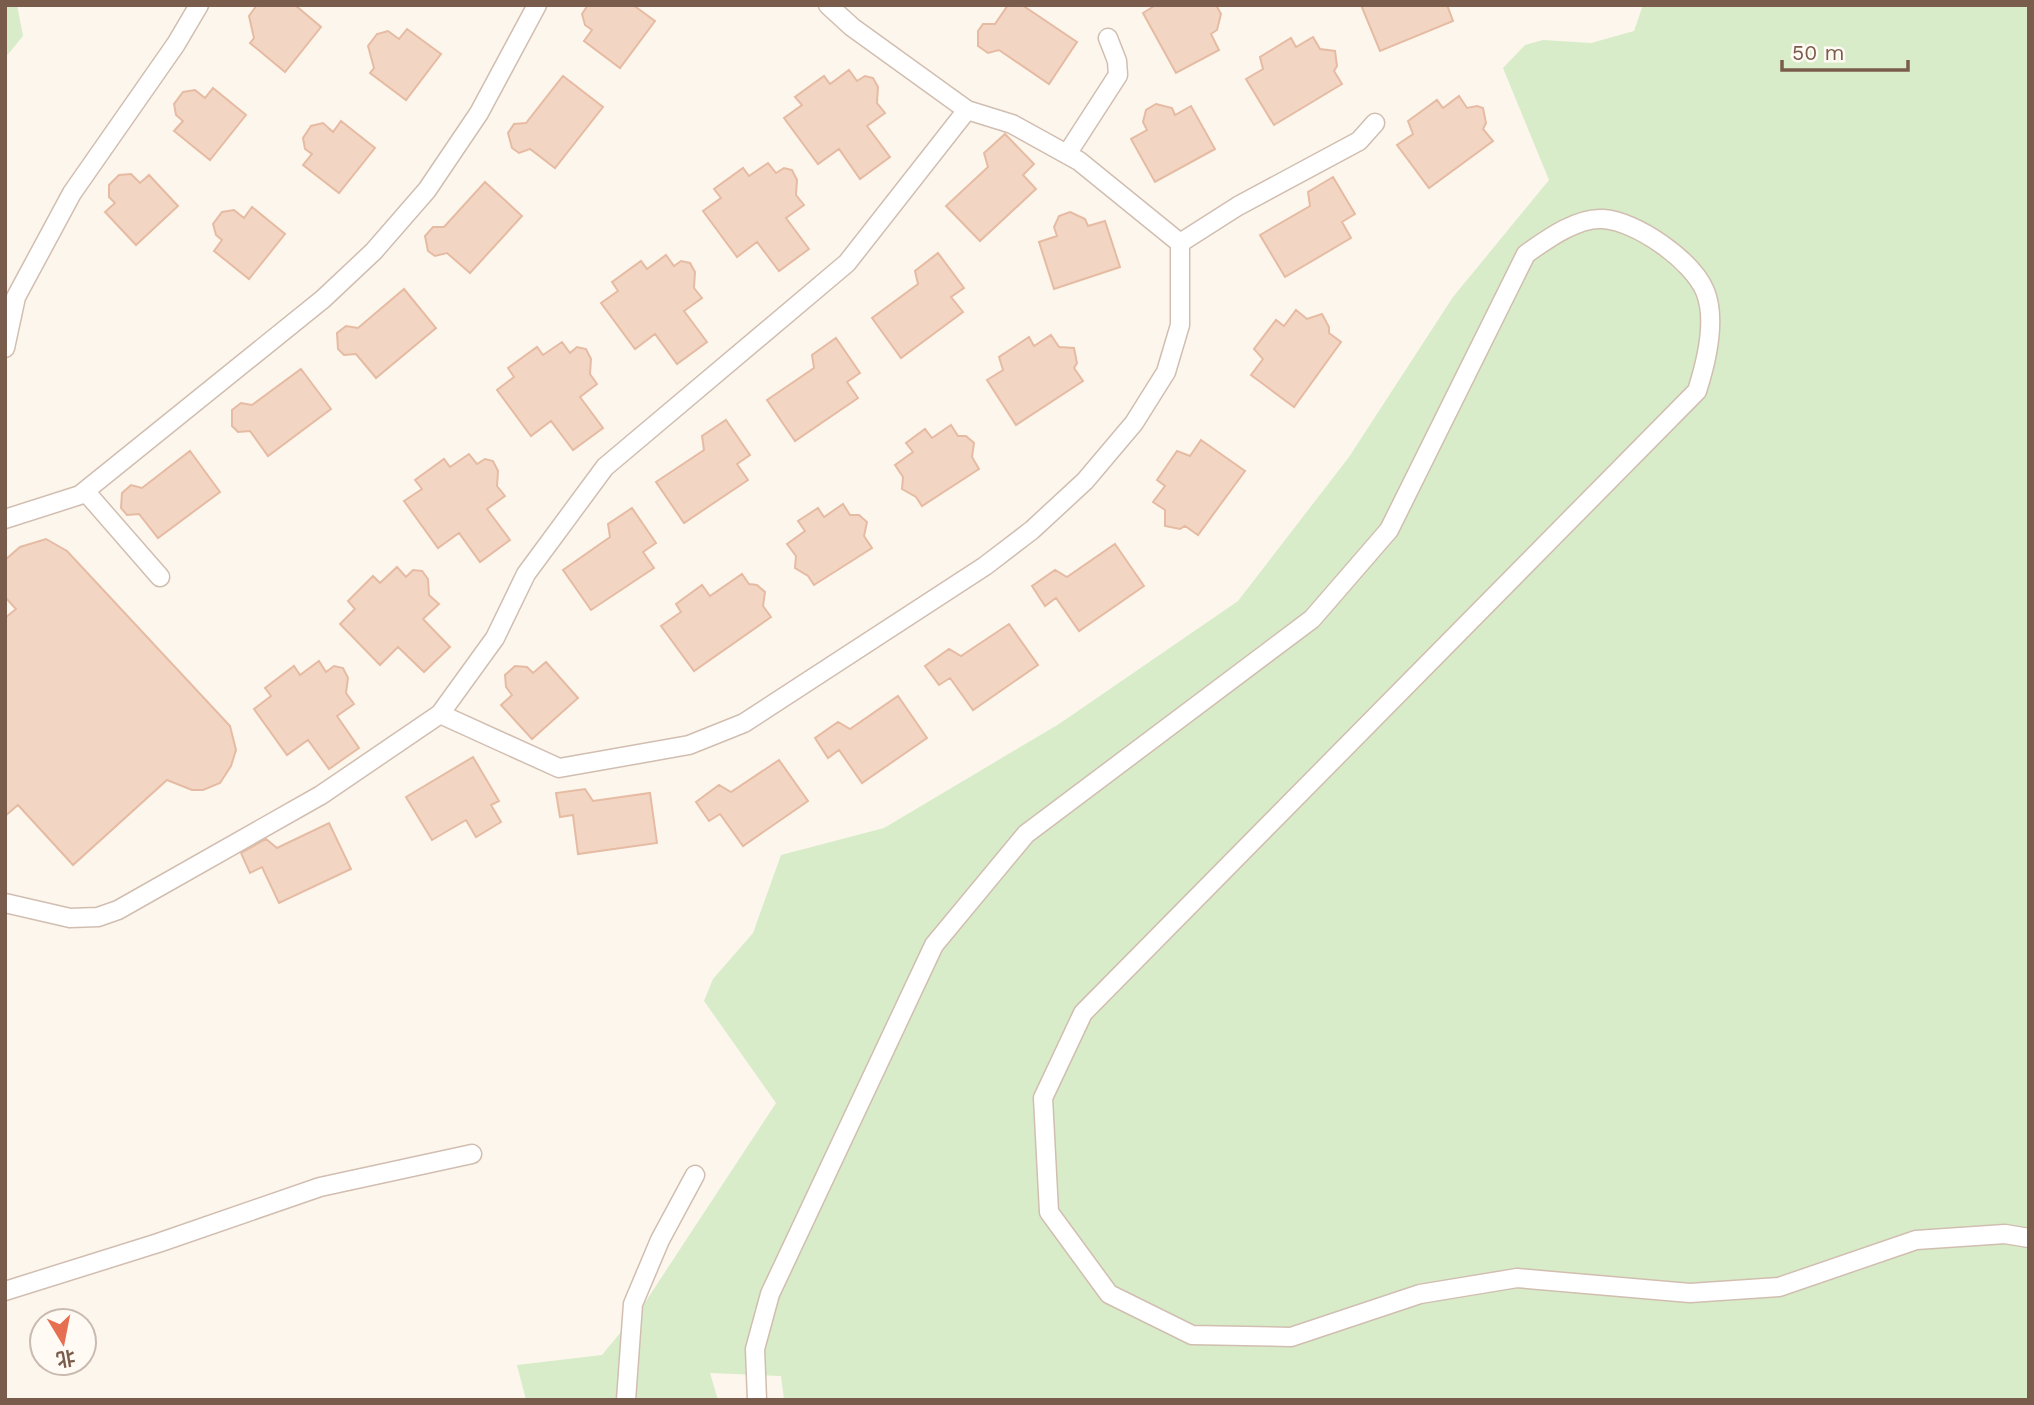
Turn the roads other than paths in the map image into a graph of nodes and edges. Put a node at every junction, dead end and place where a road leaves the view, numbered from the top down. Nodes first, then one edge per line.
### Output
1 (199, 5) edge
2 (537, 5) edge
3 (828, 5) edge
4 (1108, 37) dead end
5 (967, 110) junction
6 (1376, 123) dead end
7 (1067, 154) junction
8 (1180, 243) junction
9 (5, 348) edge
10 (85, 491) junction
11 (5, 519) edge
12 (160, 577) dead end
13 (440, 715) junction
14 (7, 900) edge
15 (472, 1154) dead end
16 (695, 1175) dead end
17 (2029, 1238) edge
18 (5, 1291) edge
19 (626, 1400) edge
20 (757, 1400) edge

1 - 9 street
2 - 10 street
3 - 5 street
4 - 7 street
5 - 7 street
5 - 13 street
6 - 8 street
7 - 8 street
8 - 13 street
10 - 11 street
10 - 12 street
13 - 14 street
15 - 18 street
16 - 19 street
17 - 20 street

